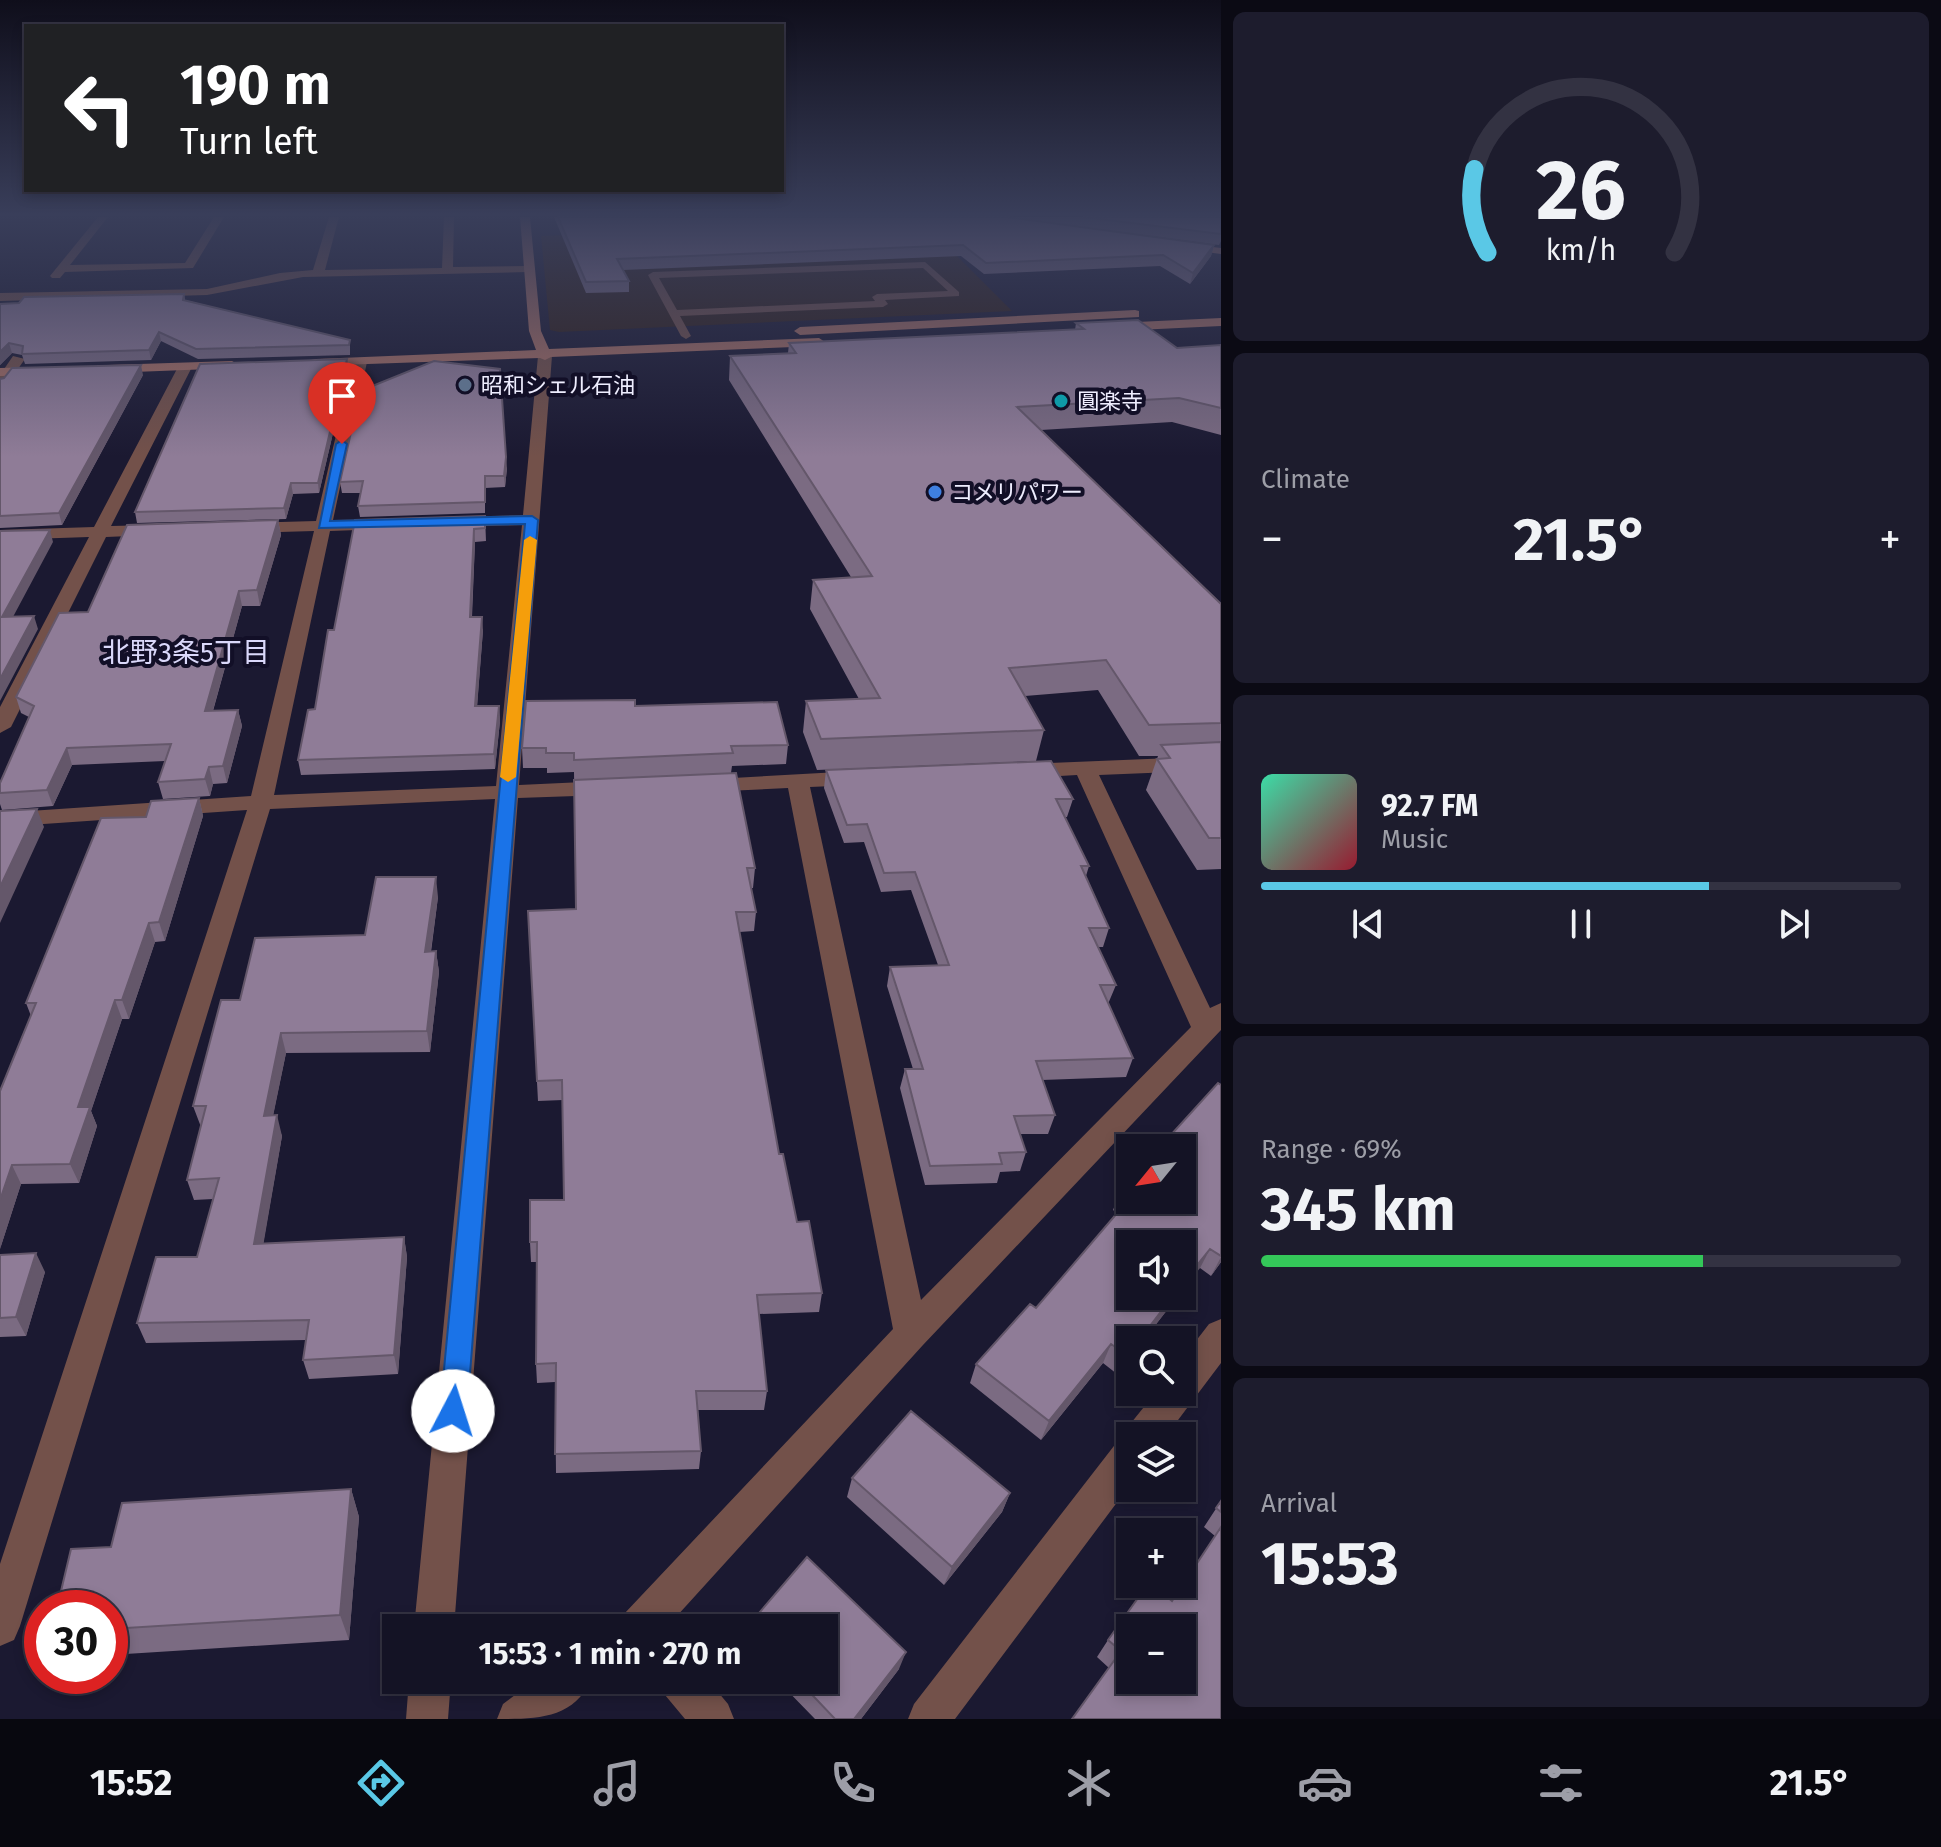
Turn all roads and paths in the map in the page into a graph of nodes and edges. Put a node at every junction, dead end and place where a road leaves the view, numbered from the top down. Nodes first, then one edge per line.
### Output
1 (531, 297) edge
2 (665, 297) edge
3 (877, 297) edge
4 (1221, 310) edge
5 (673, 313) junction
6 (1221, 322) edge
7 (689, 342) junction
8 (543, 349) junction
9 (315, 350) edge
10 (237, 353) edge
11 (0, 359) edge
12 (18, 359) junction
13 (360, 362) junction
14 (296, 363) edge
15 (248, 365) edge
16 (185, 367) junction
17 (5, 372) edge
18 (0, 384) edge
19 (532, 520) junction
20 (443, 522) edge
21 (398, 523) edge
22 (323, 525) junction
23 (228, 528) edge
24 (164, 530) edge
25 (100, 532) junction
26 (0, 535) edge
27 (0, 727) edge
28 (1221, 763) edge
29 (1085, 768) junction
30 (1005, 772) edge
31 (878, 777) edge
32 (798, 781) junction
33 (675, 786) edge
34 (629, 788) edge
35 (507, 792) junction
36 (261, 802) junction
37 (0, 820) edge
38 (1214, 1021) edge
39 (911, 1334) junction
40 (1221, 1335) edge
41 (1196, 1368) edge
42 (1167, 1406) edge
43 (1155, 1422) edge
44 (1116, 1473) edge
45 (435, 1614) edge
46 (651, 1614) edge
47 (0, 1626) edge
48 (429, 1694) edge
49 (551, 1694) edge
50 (692, 1694) edge
51 (410, 1719) edge
52 (427, 1719) edge
53 (518, 1719) edge
54 (713, 1719) edge
55 (929, 1719) edge

1 - 8 main road
2 - 5 lane
3 - 5 lane
4 - 7 main road
5 - 7 lane
6 - 7 main road
7 - 8 main road
8 - 9 main road
8 - 13 main road
8 - 19 street
10 - 16 main road
11 - 12 main road
12 - 17 street
12 - 17 main road
13 - 14 main road
13 - 22 street
15 - 16 main road
16 - 25 street
17 - 18 street
19 - 20 street
19 - 35 street
21 - 22 street
22 - 23 street
22 - 36 street
24 - 25 street
25 - 26 street
25 - 27 street
28 - 29 street
29 - 30 street
29 - 38 street
31 - 32 street
32 - 33 street
32 - 39 street
34 - 35 street
35 - 36 street
35 - 45 street
36 - 37 street
36 - 47 street
38 - 39 street
39 - 46 street
40 - 41 street
42 - 43 street
44 - 55 street
48 - 52 street
49 - 53 street
50 - 54 street
51 - 52 street

